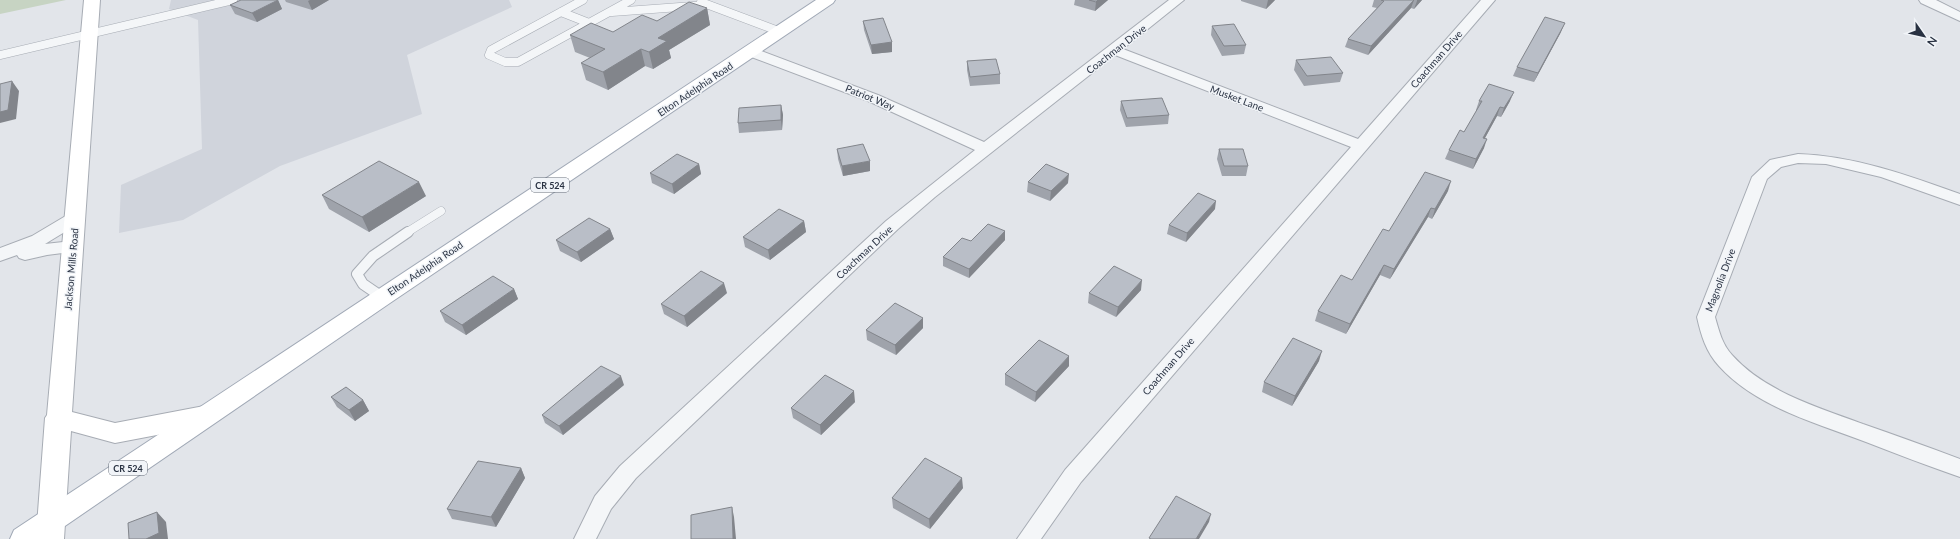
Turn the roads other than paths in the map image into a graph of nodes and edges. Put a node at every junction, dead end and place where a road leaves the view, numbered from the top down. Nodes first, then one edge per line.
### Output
1 (92, 0) edge
2 (233, 0) edge
3 (583, 0) edge
4 (631, 0) edge
5 (694, 0) edge
6 (827, 0) edge
7 (1177, 0) edge
8 (1488, 0) edge
9 (1926, 0) edge
10 (707, 5) junction
11 (561, 12) junction
12 (608, 13) junction
13 (1960, 17) edge
14 (589, 23) junction
15 (781, 32) junction
16 (89, 34) junction
17 (1114, 50) junction
18 (751, 52) junction
19 (0, 55) edge
20 (1360, 145) junction
21 (986, 149) junction
22 (1960, 200) edge
23 (441, 211) dead end
24 (75, 218) junction
25 (72, 247) junction
26 (0, 256) edge
27 (0, 268) edge
28 (382, 297) junction
29 (204, 416) junction
30 (58, 418) junction
31 (1960, 468) edge
32 (51, 529) edge
33 (24, 539) edge
34 (586, 539) edge
35 (1028, 539) edge

1 - 16 main road, Jackson Mills Road
2 - 16 lane
3 - 11 lane
4 - 12 lane
5 - 10 lane
6 - 15 main road, Elton Adelphia Road / CR 524
7 - 17 street, Coachman Drive
8 - 20 street, Coachman Drive
9 - 13 street
10 - 12 lane
10 - 15 lane
11 - 14 lane
11 - 14 lane
12 - 14 lane
15 - 18 main road, Elton Adelphia Road / CR 524
16 - 19 lane
16 - 24 main road, Jackson Mills Road
17 - 20 street, Musket Lane
17 - 21 street, Coachman Drive
18 - 21 street, Patriot Way
18 - 28 main road, Elton Adelphia Road / CR 524
20 - 35 street, Coachman Drive
21 - 34 street, Coachman Drive
22 - 31 street, Magnolia Drive
23 - 28 lane
24 - 25 main road, Jackson Mills Road
24 - 26 street
25 - 27 street
25 - 30 main road, Jackson Mills Road
28 - 29 main road, Elton Adelphia Road / CR 524
29 - 30 main road
29 - 32 main road, Elton Adelphia Road / CR 524
30 - 32 main road, Jackson Mills Road
32 - 33 main road, Elton Adelphia Road / CR 524

